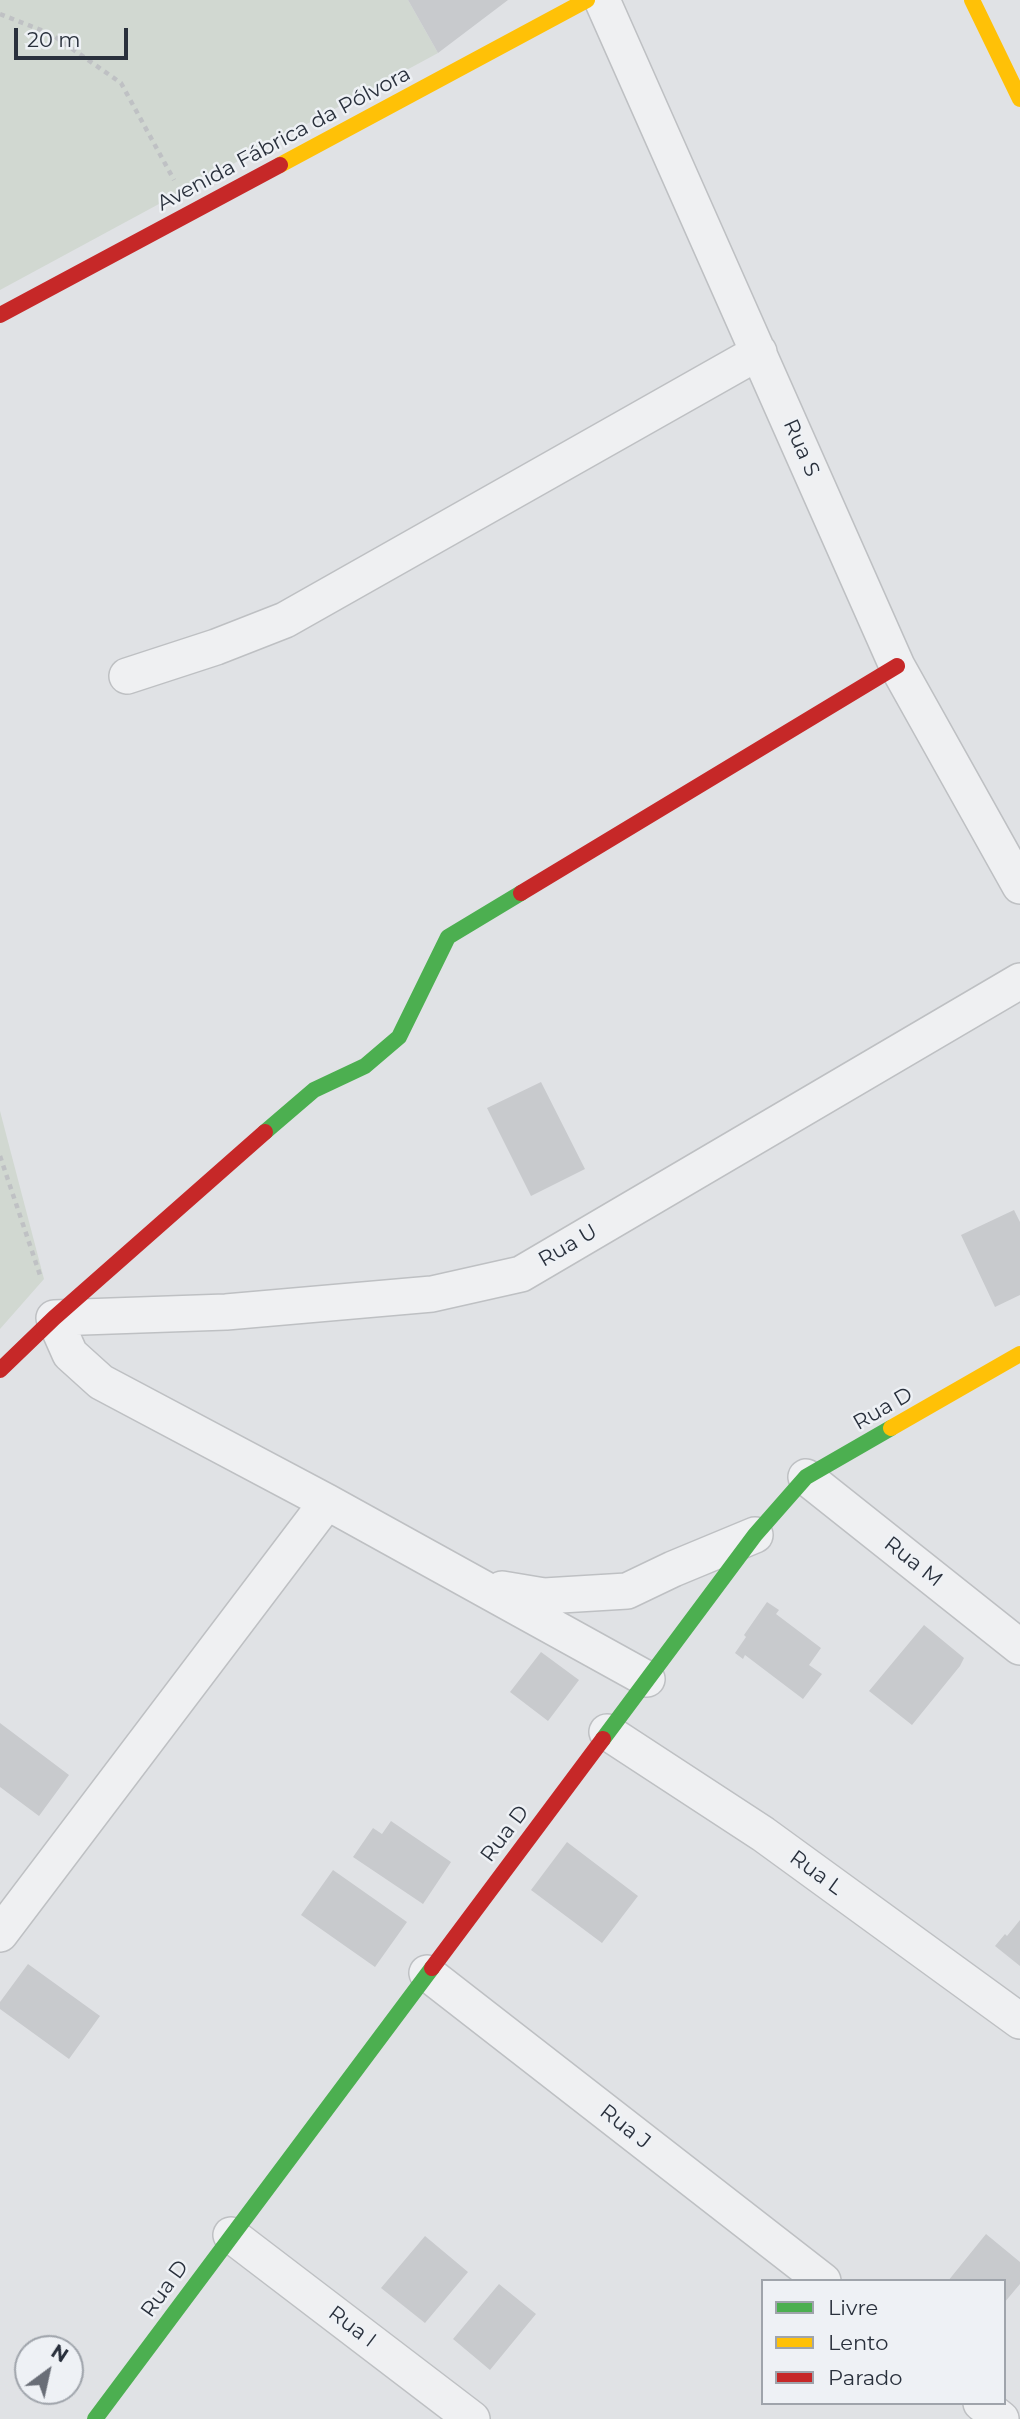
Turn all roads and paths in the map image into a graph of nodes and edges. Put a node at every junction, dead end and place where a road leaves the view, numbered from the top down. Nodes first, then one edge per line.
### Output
1 (972, 0) edge
2 (584, 2) edge
3 (0, 14) edge
4 (1020, 99) edge
5 (192, 212) junction
6 (0, 315) edge
7 (759, 352) junction
8 (897, 666) junction
9 (127, 676) dead end
10 (1020, 886) edge
11 (1020, 981) edge
12 (0, 1156) edge
13 (54, 1318) junction
14 (1020, 1354) edge
15 (0, 1370) edge
16 (806, 1477) junction
17 (327, 1502) junction
18 (755, 1535) junction
19 (478, 1585) junction
20 (1020, 1647) edge
21 (647, 1679) junction
22 (607, 1732) junction
23 (0, 1934) edge
24 (427, 1973) junction
25 (1020, 2021) edge
26 (232, 2235) junction
27 (820, 2279) edge
28 (984, 2405) edge
29 (95, 2419) edge
30 (472, 2419) edge
31 (1001, 2419) edge

1 - 4 street
2 - 5 street, Avenida Fábrica da Pólvora
2 - 7 street, Rua S
3 - 5 path
5 - 6 street, Avenida Fábrica da Pólvora
7 - 8 street, Rua S
7 - 9 street
8 - 10 street, Rua S
8 - 13 street
11 - 13 street, Rua U
12 - 13 path
13 - 15 street
13 - 17 street
14 - 16 street, Rua D
16 - 18 street, Rua D
16 - 20 street, Rua M
17 - 19 street
17 - 23 street
18 - 19 street
18 - 21 street, Rua D
19 - 21 street
21 - 22 street, Rua D
22 - 24 street, Rua D
22 - 25 street, Rua L
24 - 26 street, Rua D
24 - 27 street, Rua J
26 - 29 street, Rua D
26 - 30 street, Rua I
28 - 31 street

